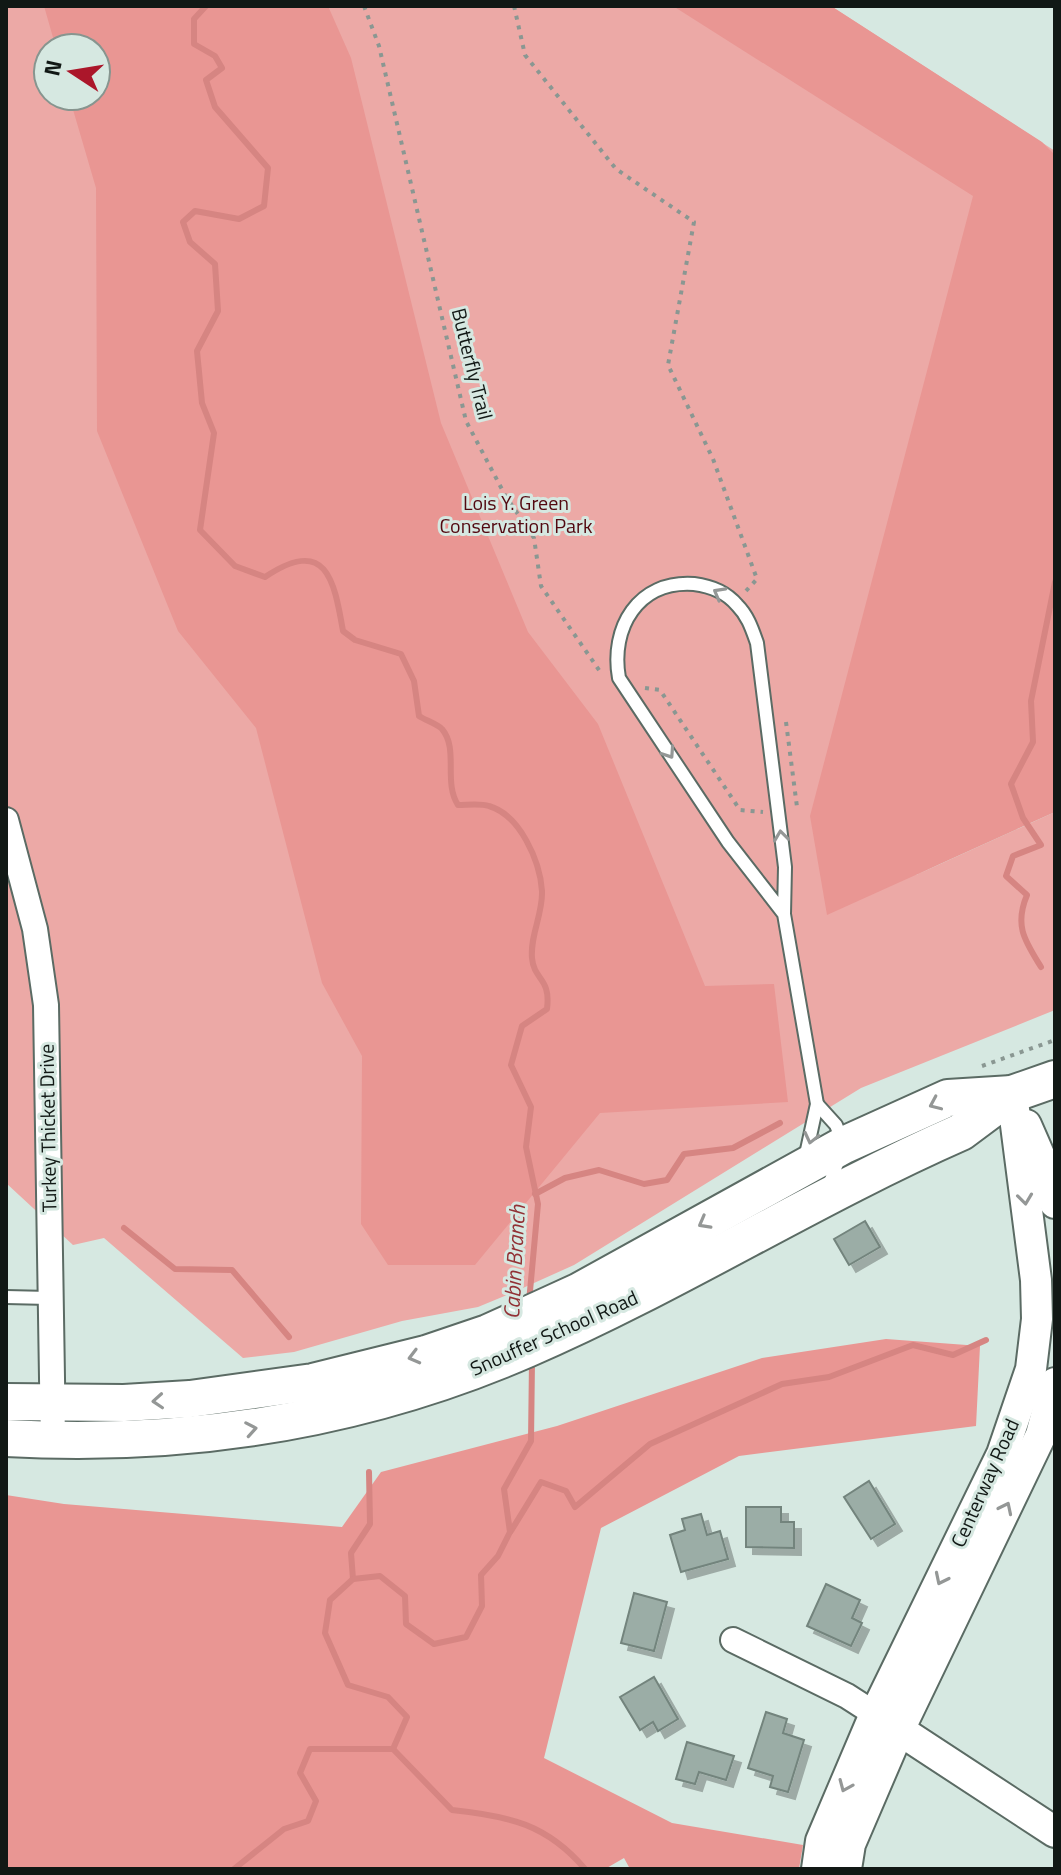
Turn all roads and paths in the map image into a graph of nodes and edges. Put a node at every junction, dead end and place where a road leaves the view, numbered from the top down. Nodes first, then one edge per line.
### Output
1 (364, 6) edge
2 (514, 6) edge
3 (736, 603) junction
4 (602, 674) dead end
5 (635, 687) dead end
6 (784, 709) dead end
7 (797, 807) dead end
8 (771, 811) dead end
9 (6, 820) edge
10 (784, 914) junction
11 (1055, 1079) edge
12 (1012, 1094) junction
13 (817, 1104) junction
14 (844, 1145) junction
15 (801, 1170) junction
16 (1055, 1203) edge
17 (815, 1207) junction
18 (6, 1297) edge
19 (49, 1298) junction
20 (577, 1309) junction
21 (485, 1350) junction
22 (1055, 1383) edge
23 (6, 1402) edge
24 (52, 1404) junction
25 (6, 1438) edge
26 (53, 1440) junction
27 (733, 1640) dead end
28 (887, 1722) junction
29 (1055, 1832) edge
30 (817, 1869) edge
31 (846, 1869) edge

1 - 4 path, Butterfly Trail
2 - 3 path
10 -> 3 lane
3 -> 10 lane
5 - 8 path
6 - 7 path
9 - 19 street, Turkey Thicket Drive
10 - 13 lane
11 - 12 main road, Snouffer School Road
12 -> 14 main road, Snouffer School Road
12 - 16 street
12 - 17 main road, Snouffer School Road
12 -> 28 street, Centerway Road
13 - 14 lane
13 -> 15 lane
14 - 15 main road, Snouffer School Road
14 - 17 lane
15 -> 20 main road, Snouffer School Road
17 - 20 main road, Snouffer School Road
18 - 19 lane
19 - 24 street, Turkey Thicket Drive
20 - 21 main road, Snouffer School Road
21 -> 24 main road, Snouffer School Road
26 -> 21 main road, Snouffer School Road
28 -> 22 street, Centerway Road
23 - 24 main road, Snouffer School Road
24 - 26 street, Turkey Thicket Drive
25 - 26 main road, Snouffer School Road
27 - 28 street
28 - 29 street
28 -> 30 street, Centerway Road
28 - 31 street, Centerway Road

